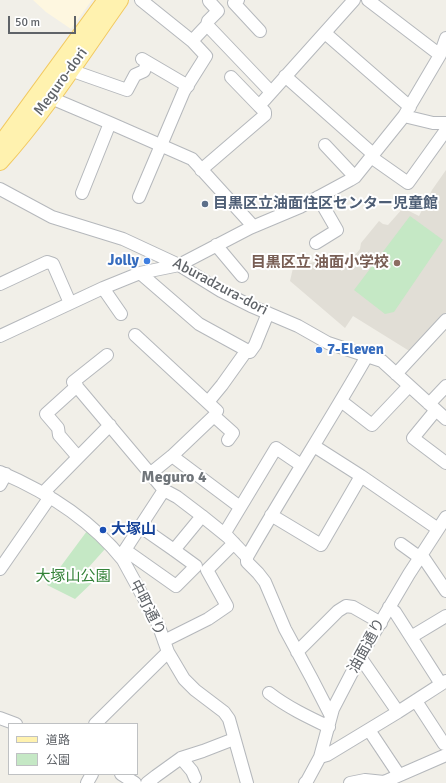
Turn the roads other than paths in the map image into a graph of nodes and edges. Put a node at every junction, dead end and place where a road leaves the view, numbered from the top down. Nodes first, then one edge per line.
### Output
1 (106, 0) edge
2 (120, 0) edge
3 (141, 0) edge
4 (210, 0) edge
5 (238, 0) edge
6 (354, 0) edge
7 (368, 0) edge
8 (207, 25) junction
9 (260, 31) dead end
10 (325, 33) junction
11 (192, 41) junction
12 (444, 48) edge
13 (70, 70) junction
14 (285, 76) junction
15 (231, 77) dead end
16 (188, 86) junction
17 (271, 92) junction
18 (51, 98) junction
19 (259, 106) junction
20 (407, 112) junction
21 (110, 123) junction
22 (446, 123) edge
23 (446, 130) edge
24 (0, 145) edge
25 (161, 145) junction
26 (325, 146) dead end
27 (372, 156) junction
28 (0, 162) edge
29 (202, 170) junction
30 (355, 177) junction
31 (0, 189) edge
32 (82, 193) dead end
33 (139, 196) dead end
34 (318, 197) junction
35 (253, 226) junction
36 (316, 243) dead end
37 (216, 245) junction
38 (180, 265) junction
39 (140, 273) junction
40 (242, 276) dead end
41 (0, 284) edge
42 (104, 288) junction
43 (70, 303) junction
44 (268, 313) junction
45 (121, 314) dead end
46 (446, 320) edge
47 (2, 332) edge
48 (136, 335) dead end
49 (247, 350) junction
50 (107, 355) dead end
51 (367, 356) junction
52 (396, 374) junction
53 (75, 384) junction
54 (409, 386) junction
55 (446, 386) edge
56 (341, 401) junction
57 (208, 402) junction
58 (432, 407) junction
59 (214, 416) junction
60 (446, 419) edge
61 (110, 425) junction
62 (228, 440) dead end
63 (314, 446) junction
64 (172, 456) junction
65 (78, 457) junction
66 (446, 463) edge
67 (301, 465) junction
68 (3, 473) edge
69 (151, 473) junction
70 (361, 476) junction
71 (0, 485) edge
72 (164, 490) junction
73 (47, 495) junction
74 (240, 507) junction
75 (271, 515) junction
76 (202, 516) junction
77 (446, 517) edge
78 (141, 527) junction
79 (438, 529) junction
80 (224, 534) junction
81 (234, 544) junction
82 (401, 544) dead end
83 (174, 550) junction
84 (122, 553) junction
85 (420, 555) junction
86 (247, 557) junction
87 (0, 569) edge
88 (446, 591) edge
89 (389, 607) junction
90 (446, 616) edge
91 (381, 623) junction
92 (411, 637) junction
93 (166, 647) junction
94 (297, 652) junction
95 (360, 657) junction
96 (444, 683) edge
97 (269, 693) dead end
98 (416, 700) junction
99 (398, 712) junction
100 (0, 718) edge
101 (330, 722) junction
102 (13, 723) edge
103 (96, 723) edge
104 (369, 730) junction
105 (234, 739) junction
106 (445, 753) edge
107 (320, 757) junction
108 (181, 758) junction
109 (123, 775) edge
110 (399, 775) junction
111 (195, 778) dead end
112 (309, 782) edge
113 (135, 783) edge
114 (147, 783) edge
115 (247, 783) edge
116 (350, 783) edge

1 - 24 main road, Meguro-dori
2 - 13 main road, Meguro-dori
3 - 11 street
4 - 8 street
5 - 9 street
6 - 10 street
7 - 12 street
8 - 11 street
8 - 17 street
10 - 14 street
10 - 20 street
11 - 16 street
12 - 20 street
13 - 16 street
13 - 18 main road, Meguro-dori
14 - 17 street
14 - 27 street
15 - 19 street
16 - 25 street
17 - 19 street
18 - 21 street
18 - 28 main road, Meguro-dori
19 - 29 street
20 - 22 street
20 - 27 street
21 - 25 street
21 - 32 street
23 - 27 street
25 - 29 street
25 - 33 street
26 - 30 street
27 - 30 street
29 - 35 street
30 - 34 street
31 - 38 street, Aburadzura-dori
34 - 35 street
34 - 36 street
35 - 37 street
37 - 38 street
37 - 40 street
38 - 39 street
38 - 44 street, Aburadzura-dori
39 - 42 street
39 - 49 street
41 - 43 street
42 - 43 street
42 - 45 street
43 - 47 street
44 - 49 street
44 - 51 street, Aburadzura-dori
46 - 52 street
48 - 57 street
49 - 57 street
50 - 53 street
51 - 52 street, Aburadzura-dori
51 - 56 street
52 - 54 street, Aburadzura-dori
53 - 61 street
53 - 65 street
54 - 56 street
54 - 58 street, Aburadzura-dori
55 - 58 street
56 - 63 street
57 - 59 street
58 - 60 street, Aburadzura-dori
58 - 66 street
59 - 62 street
59 - 64 street
61 - 65 street
61 - 69 street
63 - 67 street
63 - 70 street
64 - 69 street
64 - 74 street
65 - 73 street
67 - 74 street
67 - 75 street
68 - 71 street
68 - 73 street, 中町通り
69 - 72 street
70 - 75 street
70 - 79 street
72 - 76 street
72 - 78 street
73 - 84 street, 中町通り
73 - 87 street
74 - 80 street
75 - 86 street
76 - 80 street
76 - 83 street
77 - 79 street, 油面通り
78 - 83 street
78 - 84 street
79 - 85 street, 油面通り
80 - 81 street
81 - 86 street
81 - 93 street
82 - 85 street
83 - 84 street
84 - 93 street, 中町通り
85 - 88 street
85 - 89 street, 油面通り
86 - 94 street
89 - 91 street, 油面通り
89 - 92 street
90 - 92 street
91 - 94 street
91 - 95 street, 油面通り
92 - 96 street
93 - 103 street
93 - 105 street, 中町通り
94 - 101 street
95 - 99 street
95 - 101 street, 油面通り
96 - 98 street
97 - 101 street
98 - 99 street
98 - 106 street
99 - 104 street
100 - 102 street
101 - 107 street, 油面通り
104 - 107 street
104 - 110 street
105 - 108 street
105 - 115 street, 中町通り
106 - 110 street
107 - 112 street, 油面通り
108 - 111 street
108 - 114 street
109 - 113 street
110 - 116 street

